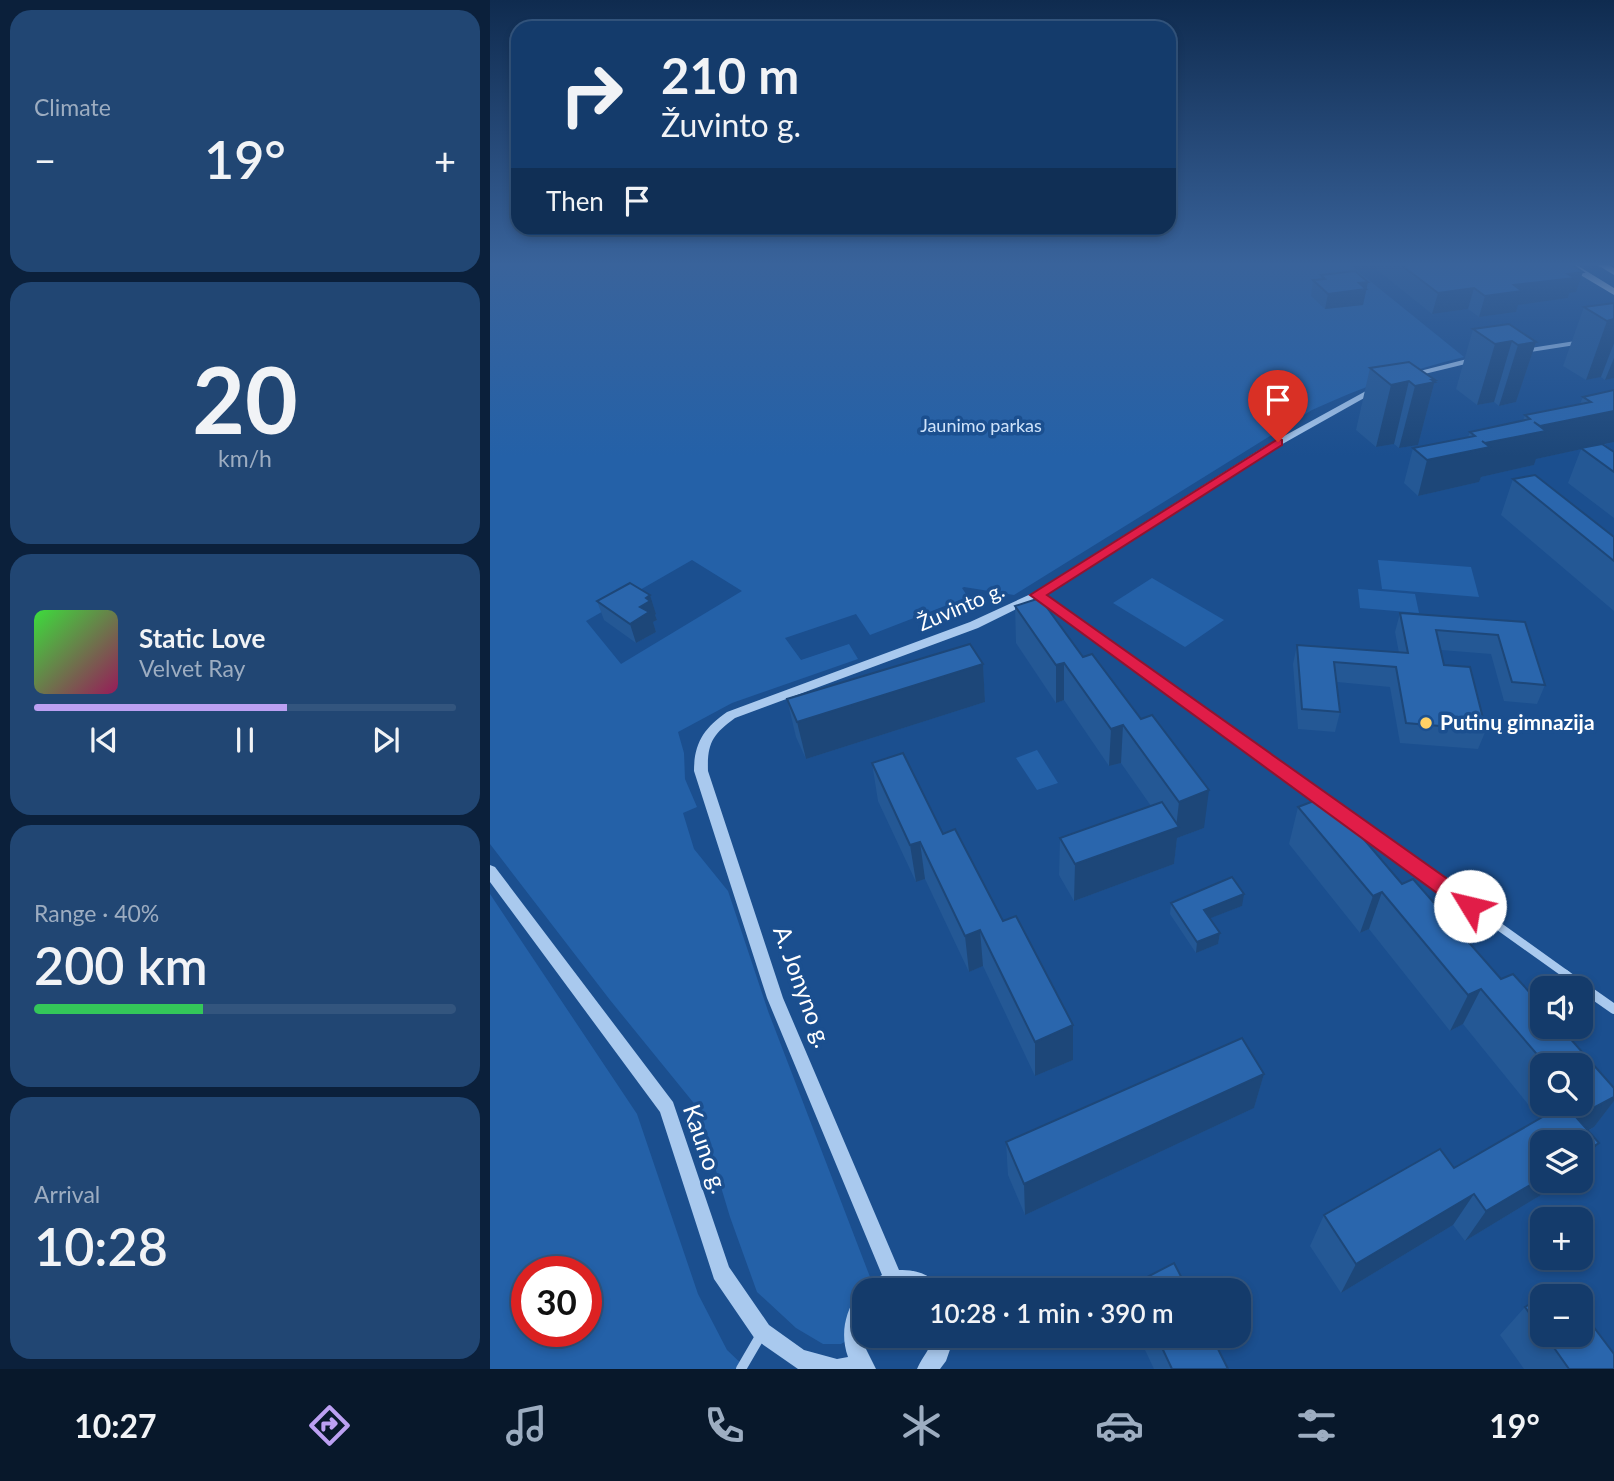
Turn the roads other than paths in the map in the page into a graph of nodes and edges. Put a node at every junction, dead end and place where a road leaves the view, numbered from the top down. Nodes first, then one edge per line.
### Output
1 (1614, 337) edge
2 (1509, 353) edge
3 (1488, 357) edge
4 (1037, 595) junction
5 (731, 715) joint
6 (490, 871) edge
7 (1614, 1009) edge
8 (893, 1278) edge
9 (762, 1332) junction
10 (854, 1348) edge
11 (941, 1348) edge
12 (864, 1367) edge
13 (929, 1368) edge
14 (741, 1369) edge

1 - 2 street
3 - 4 street, Žuvinto g.
4 - 5 street, Žuvinto g.
4 - 7 street
5 - 8 street, A. Jonyno g.
6 - 9 street, Kauno g.
9 - 12 street, Kauno g.
9 - 14 street
10 - 12 street
11 - 13 street

